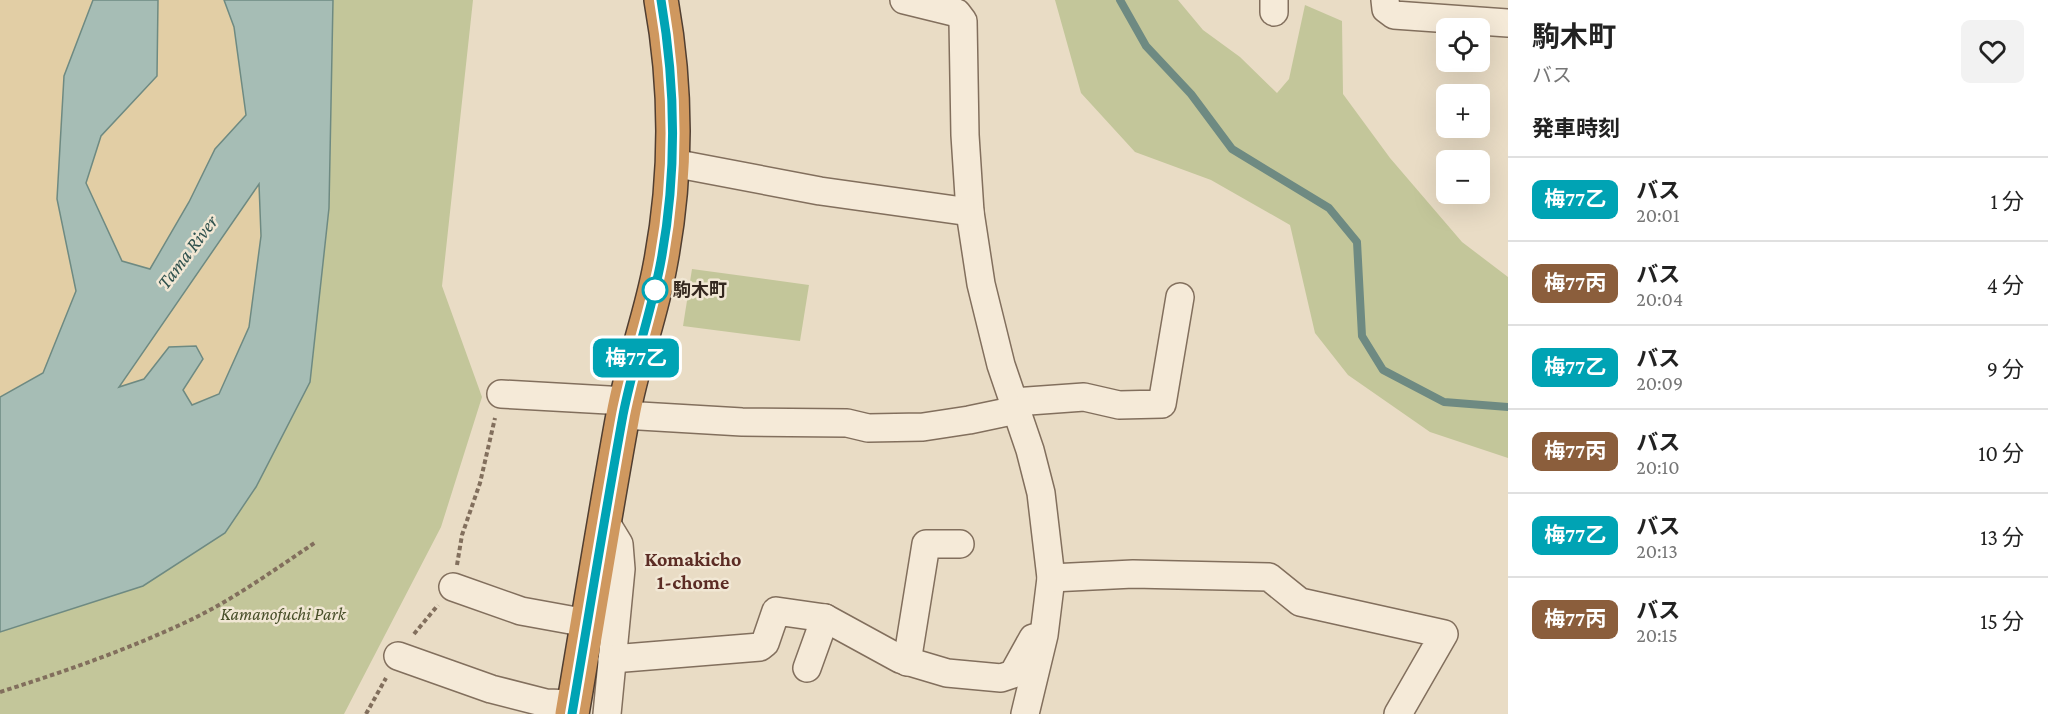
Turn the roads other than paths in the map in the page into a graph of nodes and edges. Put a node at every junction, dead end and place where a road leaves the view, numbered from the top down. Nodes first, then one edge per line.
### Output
1 (661, 0) edge
2 (904, 0) edge
3 (1385, 0) edge
4 (1508, 22) edge
5 (673, 163) junction
6 (970, 212) junction
7 (1180, 297) dead end
8 (501, 394) road end
9 (1015, 406) junction
10 (625, 408) junction
11 (605, 521) junction
12 (960, 544) dead end
13 (1051, 578) junction
14 (453, 587) road end
15 (825, 618) junction
16 (587, 623) junction
17 (1044, 635) junction
18 (398, 656) road end
19 (612, 659) junction
20 (907, 662) junction
21 (807, 668) dead end
22 (573, 709) edge
23 (607, 714) edge
24 (1025, 714) edge
25 (1398, 714) edge

1 - 5 highway
2 - 6 street
3 - 4 street
5 - 6 street
5 - 10 highway
6 - 9 street
7 - 9 street
8 - 10 street
9 - 10 street
9 - 13 street
10 - 11 highway
11 - 16 highway
11 - 19 street
12 - 20 street
13 - 17 street
13 - 25 street
14 - 16 street
15 - 19 street
15 - 20 street
15 - 21 street
16 - 22 highway
17 - 20 street
17 - 24 street
18 - 22 street
19 - 23 street

